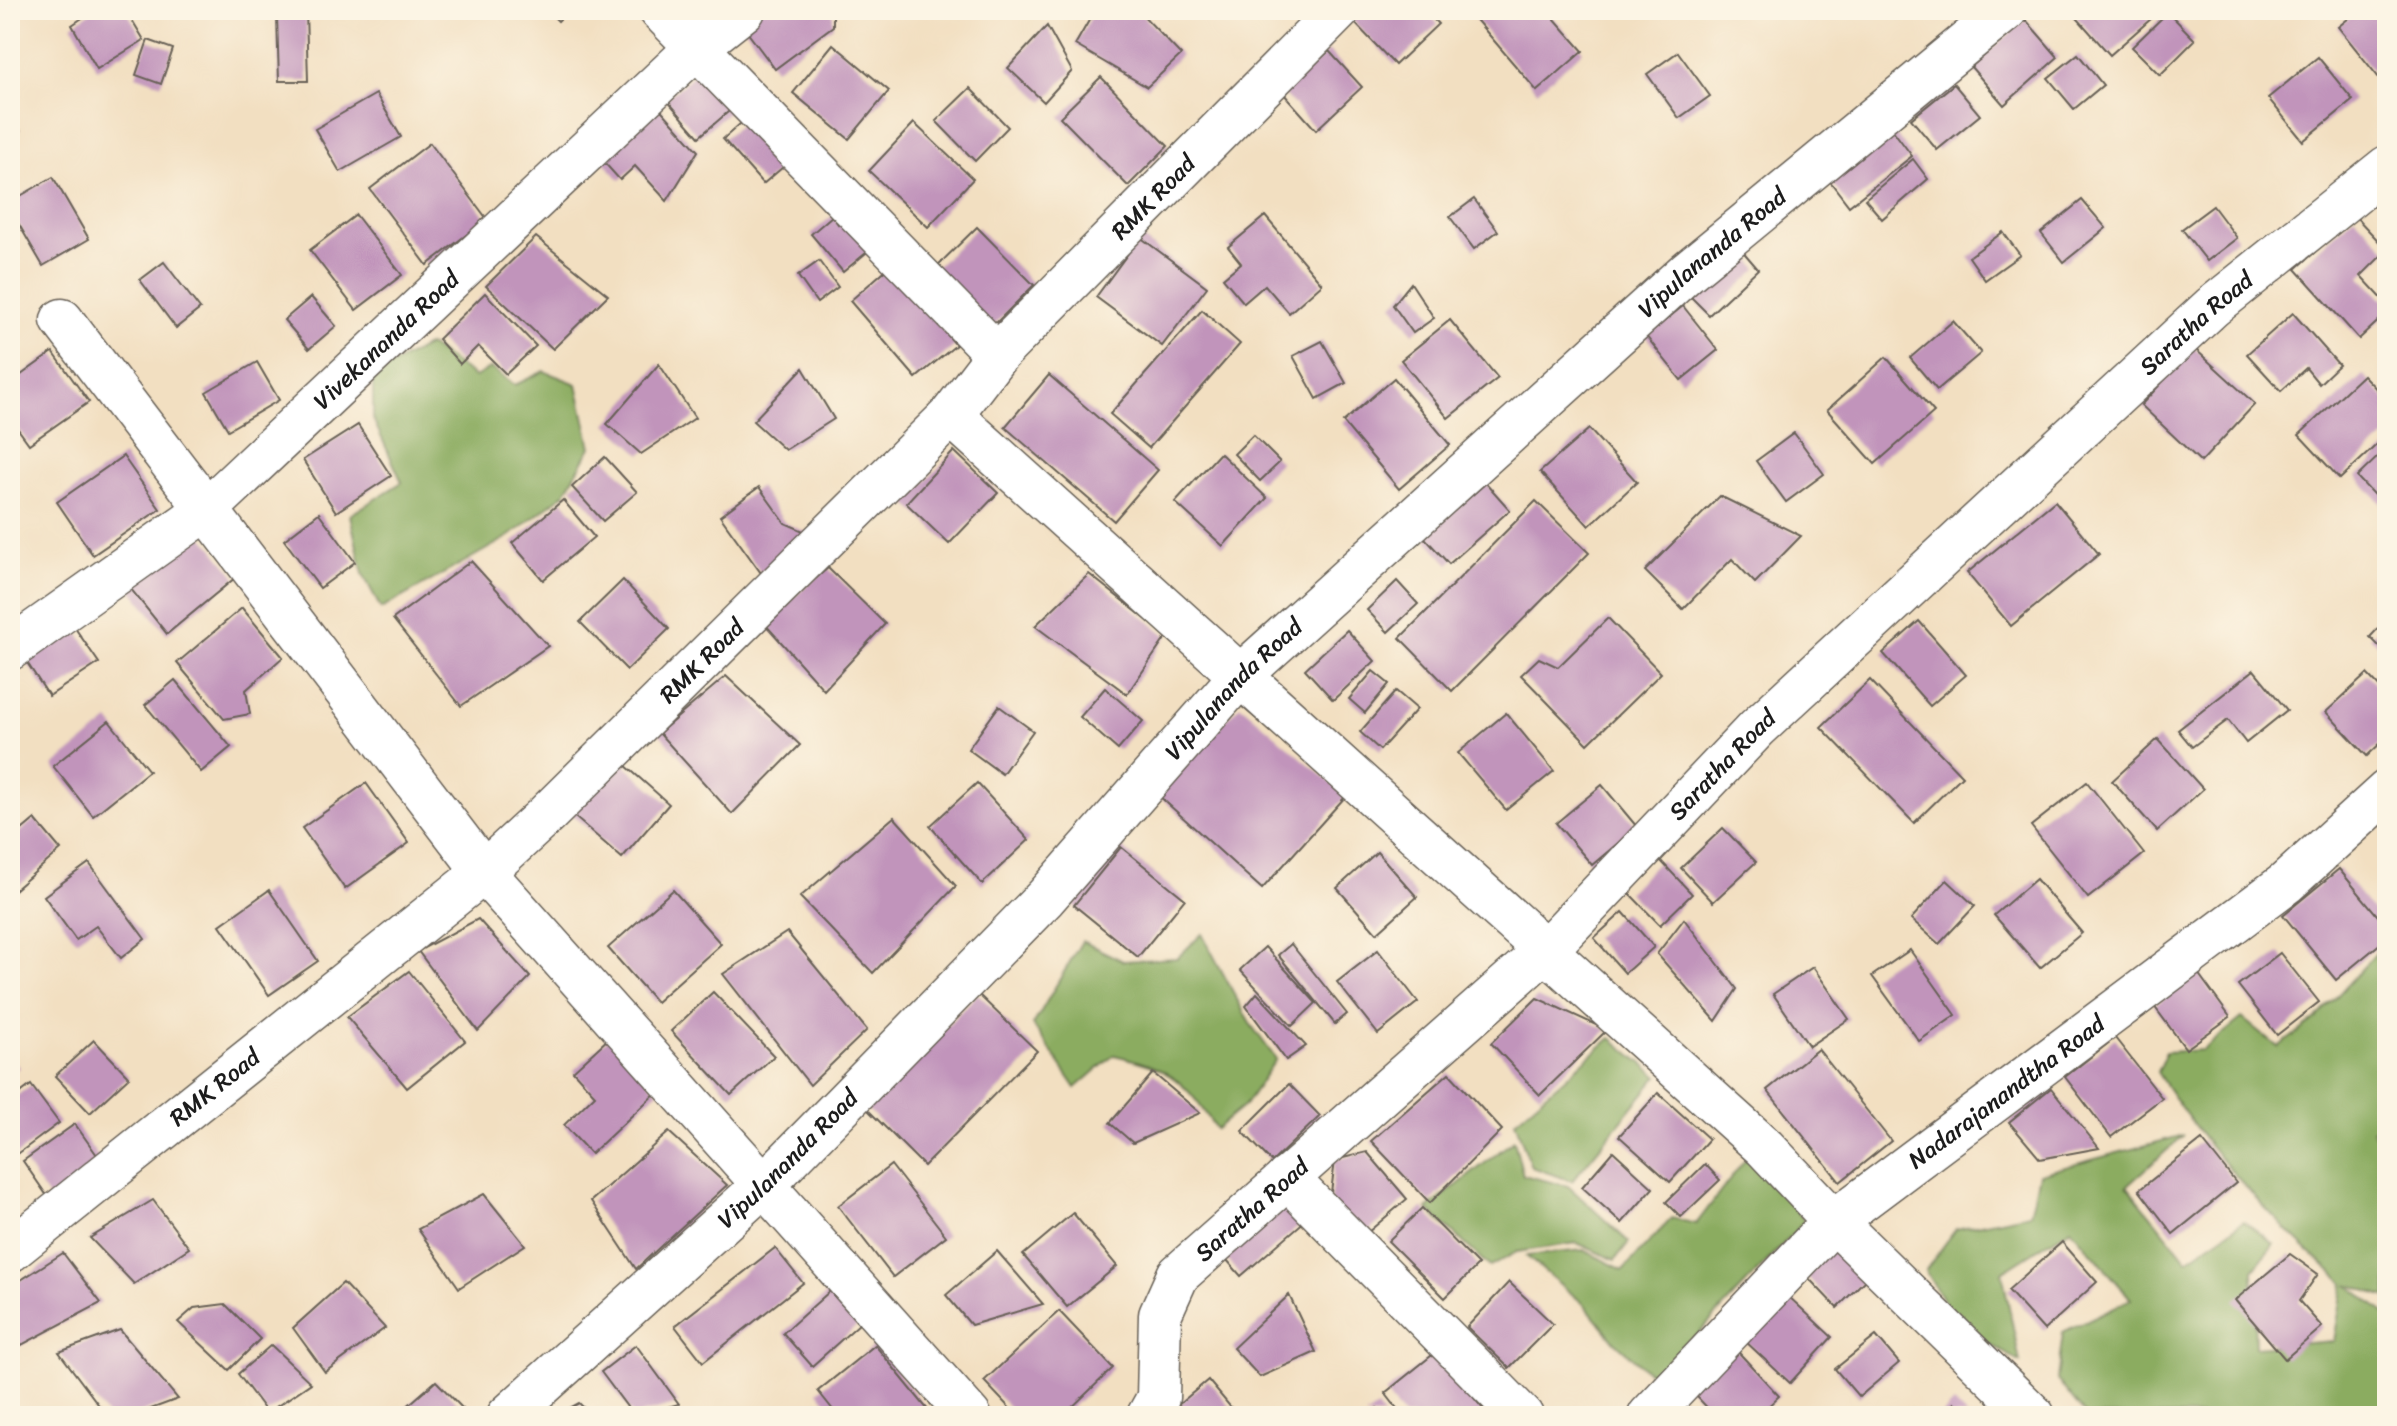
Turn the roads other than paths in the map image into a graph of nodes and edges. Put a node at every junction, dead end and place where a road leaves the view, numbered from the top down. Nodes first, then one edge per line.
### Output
1 (660, 10) edge
2 (744, 10) edge
3 (1339, 10) edge
4 (2006, 10) edge
5 (697, 47) junction
6 (2387, 167) edge
7 (62, 320) dead end
8 (997, 355) junction
9 (951, 415) junction
10 (206, 510) junction
11 (10, 649) edge
12 (1240, 676) junction
13 (2387, 791) edge
14 (484, 872) junction
15 (1546, 950) junction
16 (1287, 1178) junction
17 (765, 1184) junction
18 (1834, 1221) junction
19 (10, 1251) edge
20 (508, 1416) edge
21 (970, 1416) edge
22 (1148, 1416) edge
23 (1522, 1416) edge
24 (1649, 1416) edge
25 (2034, 1416) edge

1 - 5 street
2 - 5 street, Vivekananda Road
3 - 8 street, RMK Road
4 - 12 street, Vipulananda Road
5 - 8 street
5 - 10 street, Vivekananda Road
6 - 15 street, Saratha Road
7 - 10 street
8 - 9 street, RMK Road
9 - 12 street
9 - 14 street, RMK Road
10 - 11 street, Vivekananda Road
10 - 14 street
12 - 15 street
12 - 17 street, Vipulananda Road
13 - 18 street, Nadarajanandtha Road
14 - 17 street
14 - 19 street, RMK Road
15 - 16 street, Saratha Road
15 - 18 street
16 - 22 street, Saratha Road
16 - 23 street
17 - 20 street, Vipulananda Road
17 - 21 street
18 - 24 street, Nadarajanandtha Road
18 - 25 street

